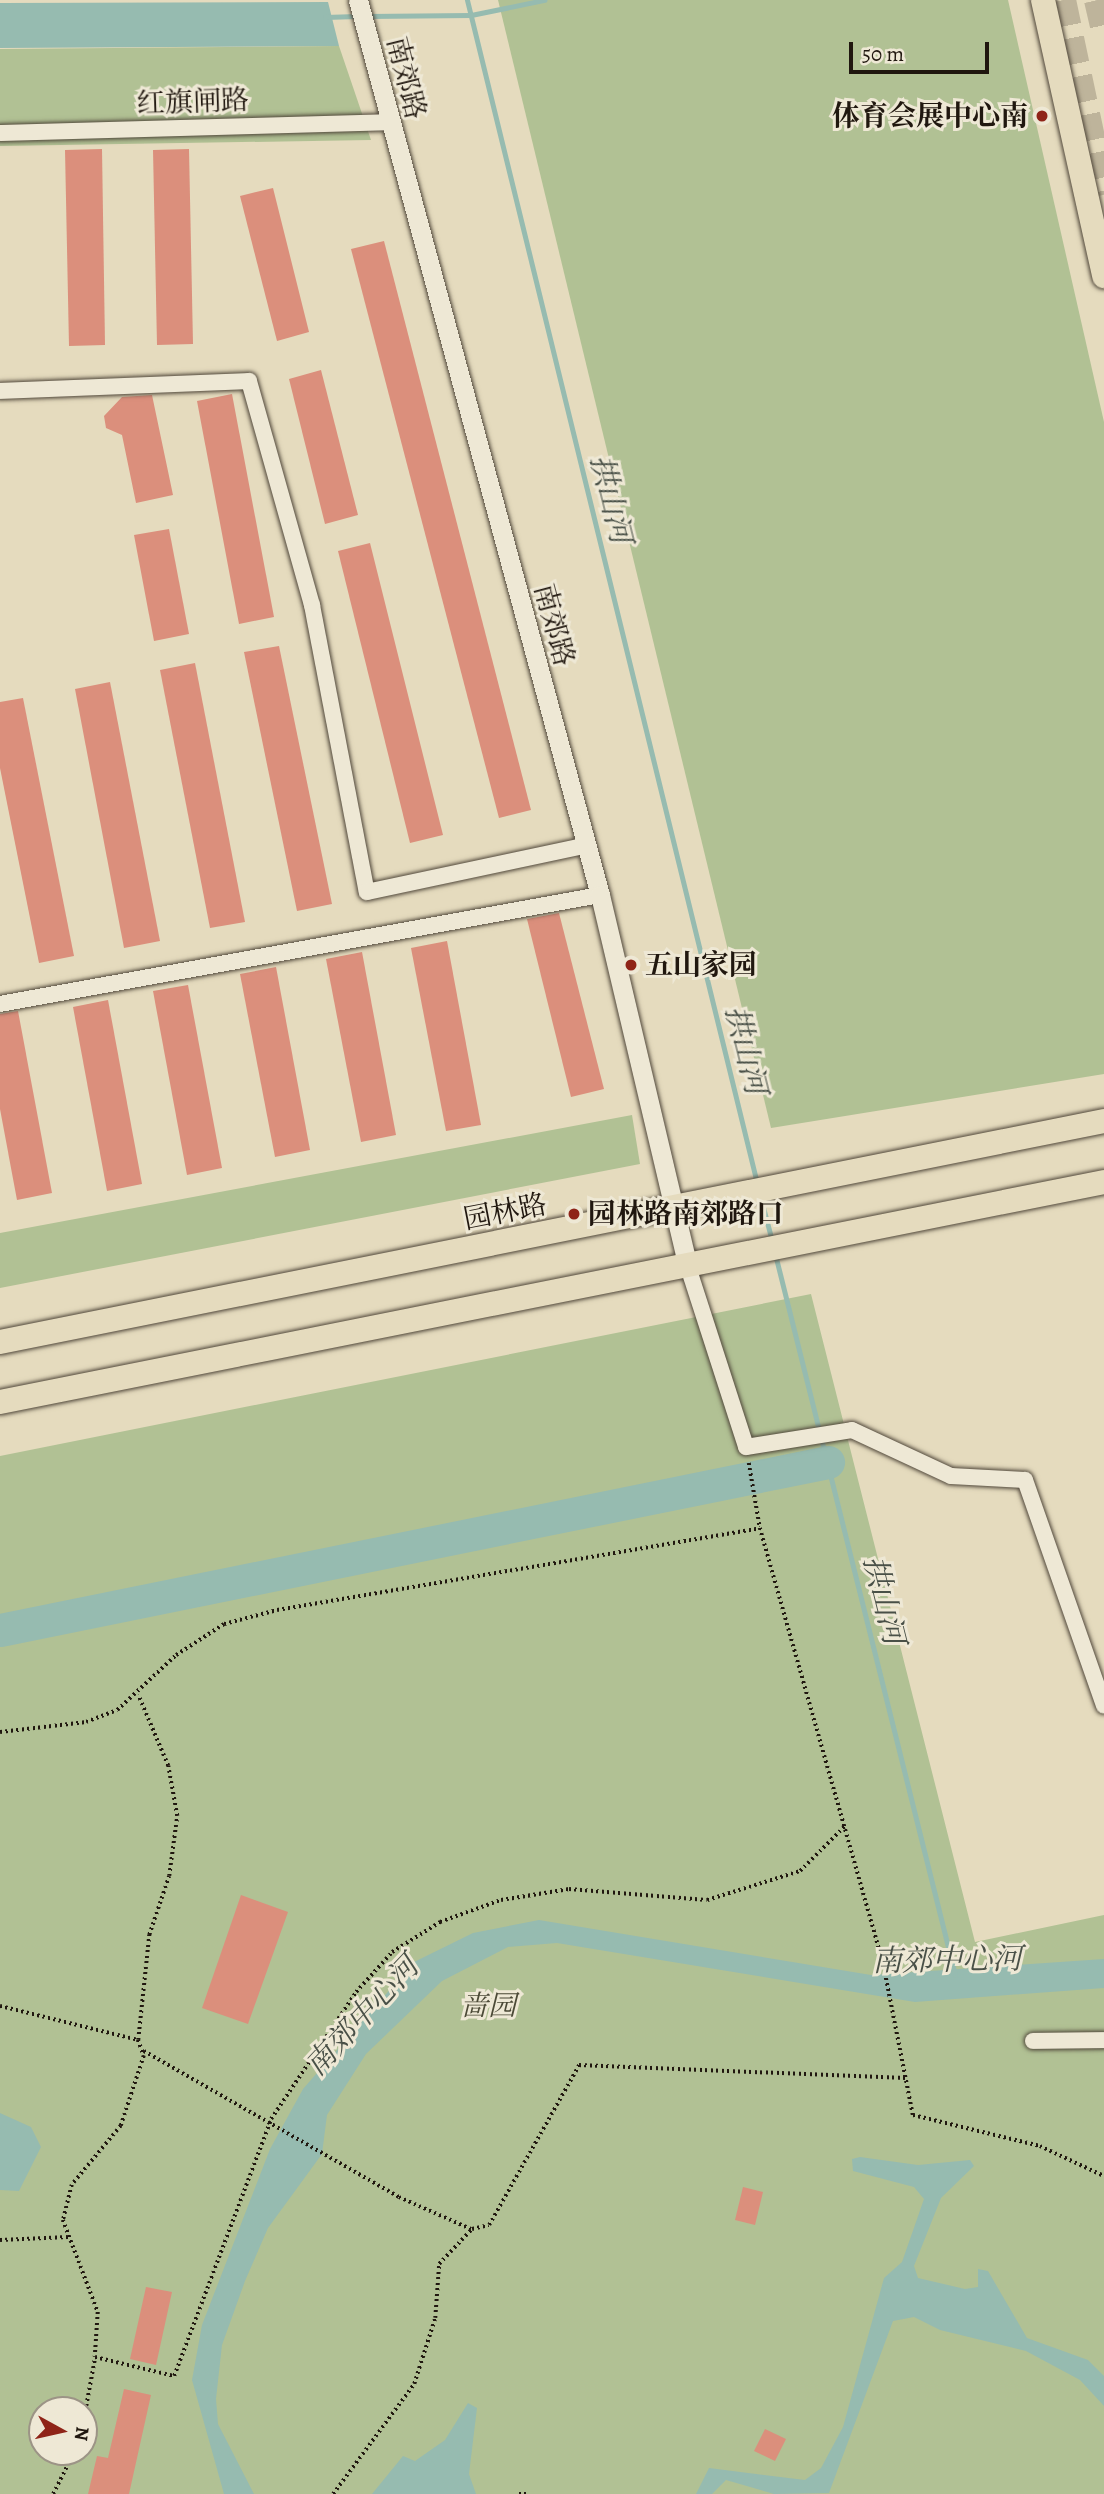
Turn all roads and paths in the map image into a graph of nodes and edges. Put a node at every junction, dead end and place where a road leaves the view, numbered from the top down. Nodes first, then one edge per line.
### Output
1 (358, 0) edge
2 (1044, 0) edge
3 (388, 122) junction
4 (0, 133) edge
5 (1104, 276) edge
6 (0, 391) edge
7 (583, 846) junction
8 (600, 895) junction
9 (0, 1004) edge
10 (1104, 1121) edge
11 (1104, 1182) edge
12 (675, 1207) junction
13 (688, 1267) junction
14 (0, 1342) edge
15 (0, 1402) edge
16 (746, 1447) junction
17 (760, 1528) junction
18 (138, 1695) junction
19 (1104, 1706) edge
20 (0, 1732) edge
21 (845, 1826) junction
22 (0, 2006) edge
23 (138, 2040) junction
24 (1104, 2040) edge
25 (1033, 2041) dead end
26 (142, 2050) junction
27 (906, 2078) junction
28 (271, 2119) junction
29 (1104, 2176) edge
30 (471, 2229) junction
31 (68, 2237) junction
32 (0, 2240) edge
33 (96, 2357) junction
34 (88, 2396) edge
35 (67, 2466) edge
36 (52, 2494) edge
37 (333, 2494) edge
38 (519, 2494) edge
39 (529, 2494) edge

1 - 3 street, 南郊路
2 - 5 main road
3 - 4 street, 红旗闸路
3 - 7 street, 南郊路
6 - 7 street
7 - 8 street, 南郊路
8 - 9 street
8 - 12 street, 南郊路
10 - 12 main road, 园林路
11 - 13 main road
12 - 13 street, 南郊路
12 - 14 main road, 园林路
13 - 15 main road
13 - 16 street
16 - 17 path
16 - 19 street
17 - 18 path
17 - 21 path
18 - 20 path
18 - 23 path
21 - 27 path
21 - 28 path
22 - 23 path
23 - 26 path
24 - 25 street
26 - 28 path
26 - 31 path
27 - 29 path
27 - 30 path
28 - 30 path
28 - 33 path
30 - 37 path
31 - 32 path
31 - 33 path
33 - 34 path
35 - 36 path
38 - 39 path

